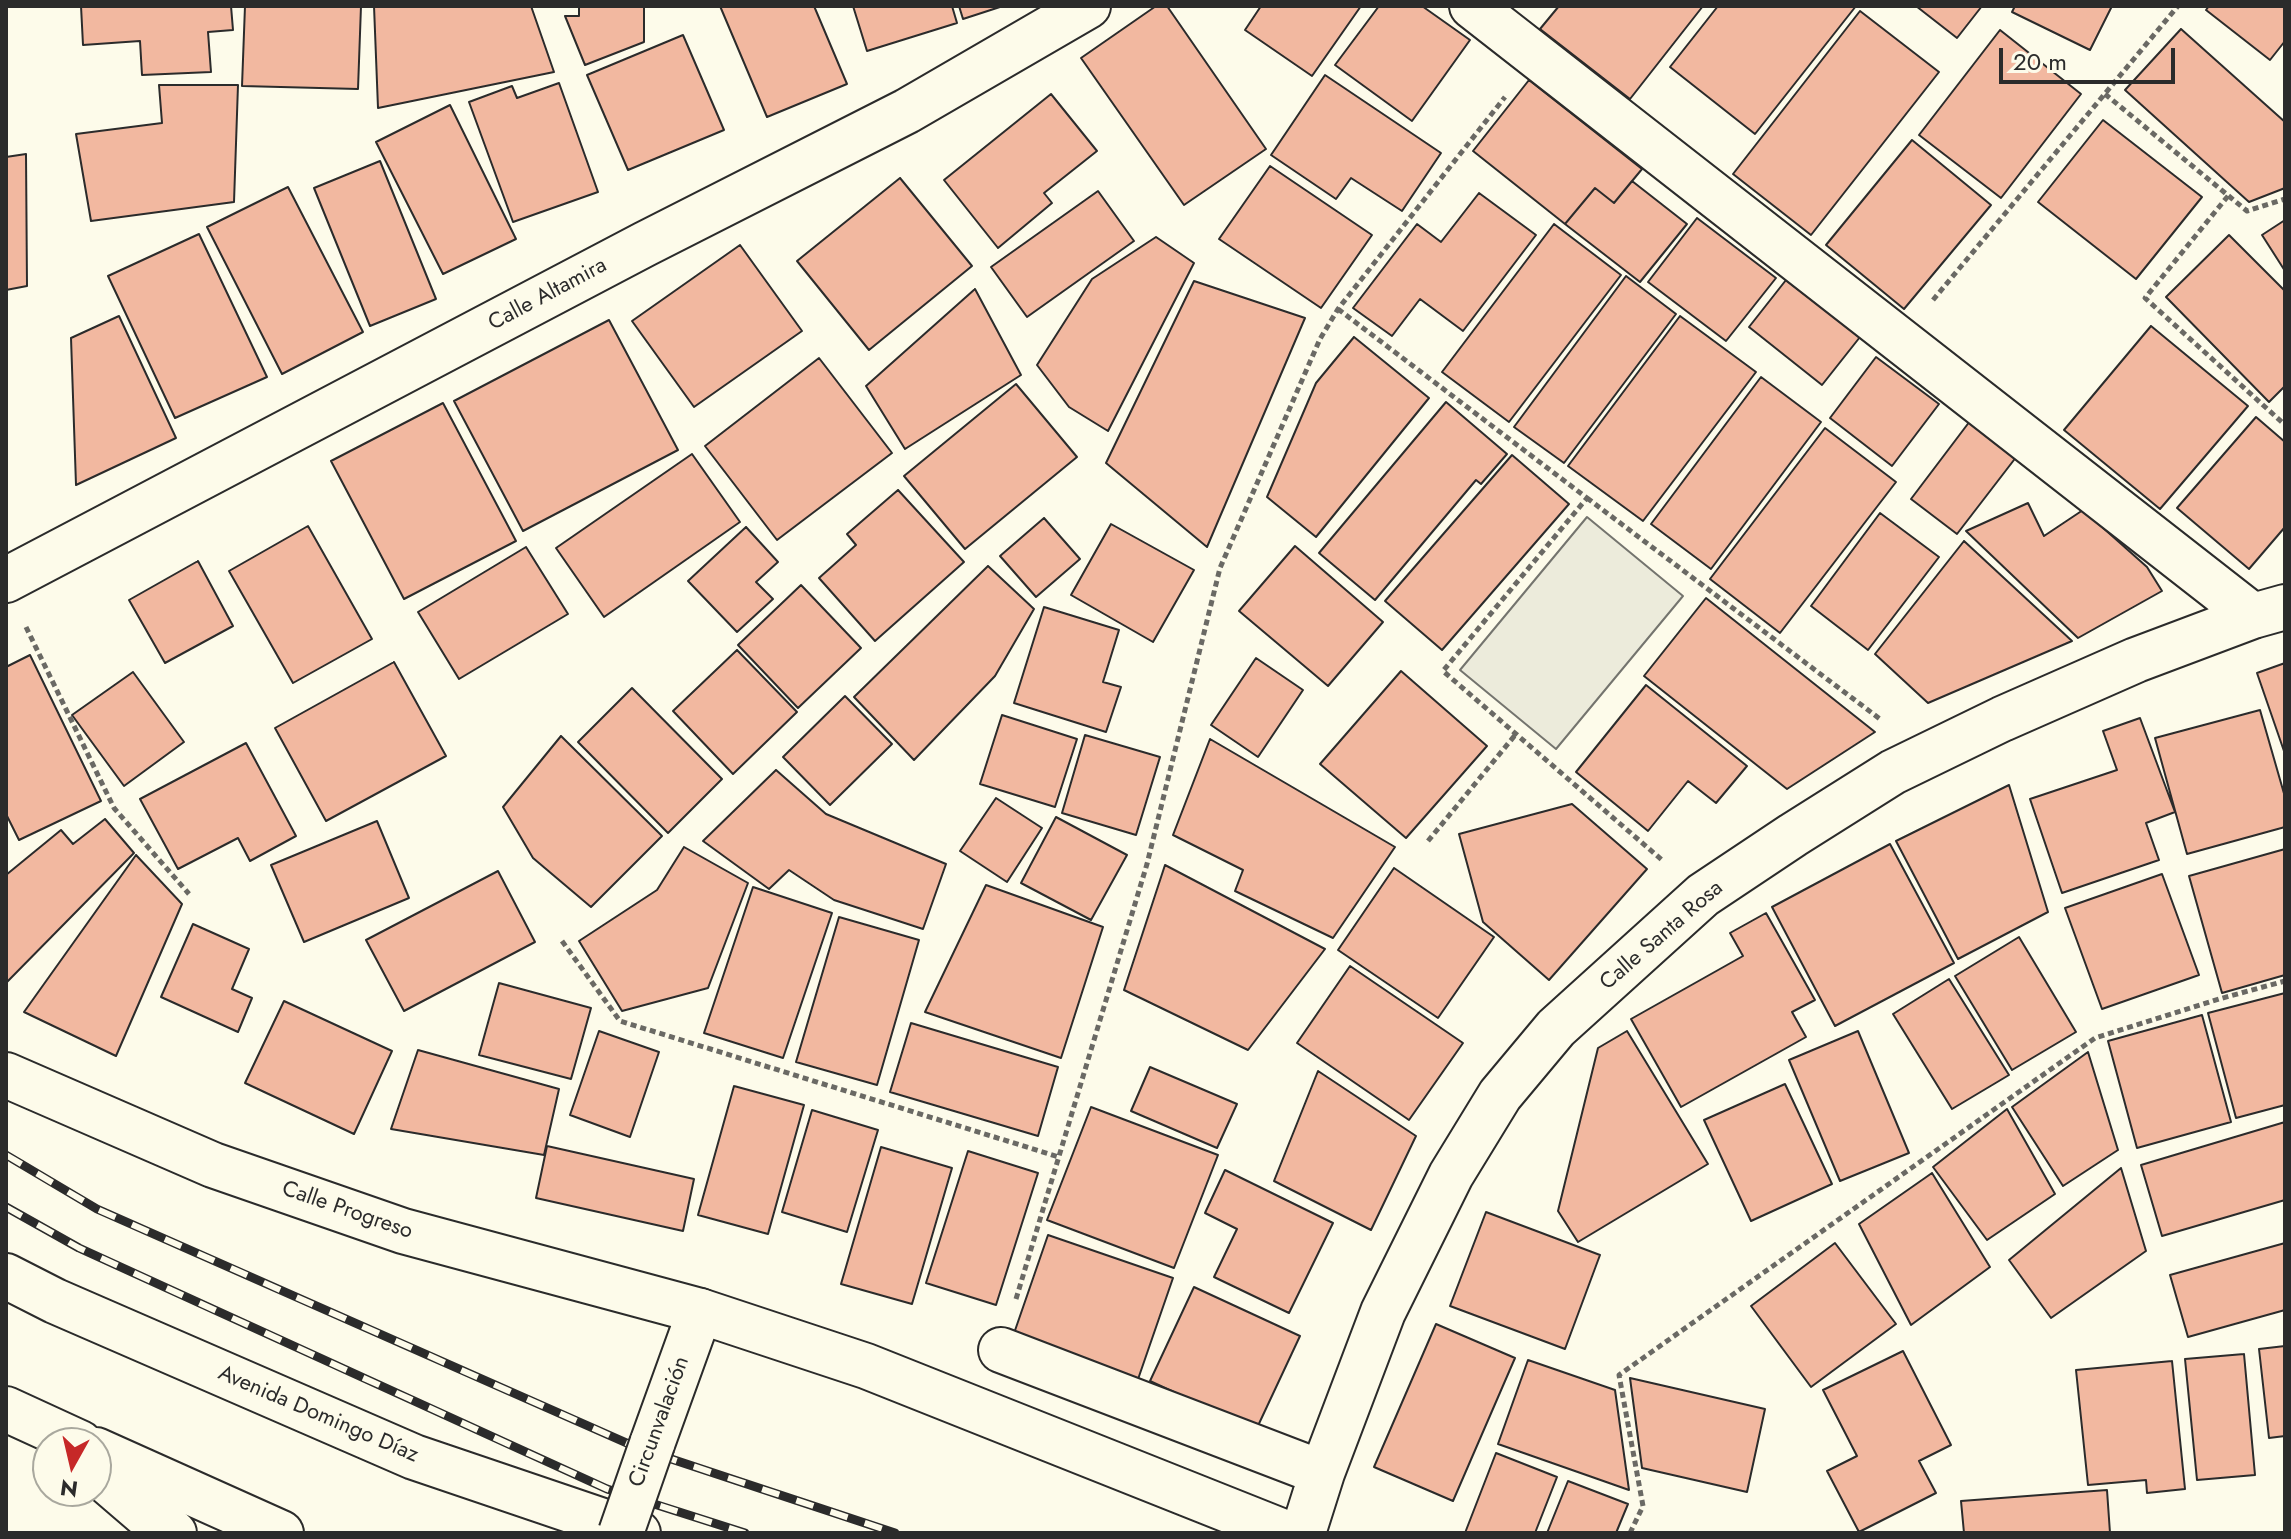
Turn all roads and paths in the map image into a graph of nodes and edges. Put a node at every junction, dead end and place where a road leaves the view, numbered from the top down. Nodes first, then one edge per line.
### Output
1 (1088, 6) edge
2 (1472, 6) edge
3 (2178, 6) edge
4 (1536, 56) junction
5 (2105, 94) junction
6 (2228, 196) junction
7 (2285, 199) edge
8 (1338, 309) junction
9 (1900, 340) junction
10 (2285, 425) edge
11 (1587, 498) junction
12 (13, 597) edge
13 (2269, 611) edge
14 (1516, 734) junction
15 (1927, 756) junction
16 (1428, 841) dead end
17 (189, 894) dead end
18 (1703, 895) junction
19 (562, 941) dead end
20 (2285, 981) edge
21 (6, 1075) edge
22 (1059, 1157) junction
23 (6, 1276) edge
24 (700, 1311) junction
25 (1001, 1350) joint
26 (112, 1457) edge
27 (1322, 1473) junction
28 (112, 1486) edge
29 (174, 1533) edge
30 (281, 1533) edge
31 (621, 1533) edge
32 (638, 1533) edge
33 (1286, 1533) edge
34 (1303, 1533) edge
35 (1630, 1533) edge

1 - 12 street, Calle Altamira
2 - 4 street
3 - 5 path
4 - 8 path
4 - 9 street
5 - 6 path
5 - 9 path
6 - 7 path
6 - 10 path
8 - 11 path
8 - 22 path
9 - 13 street
11 - 14 path
11 - 15 path
12 - 17 path
13 - 15 street, Calle Santa Rosa
14 - 16 path
14 - 18 path
15 - 18 street, Calle Santa Rosa
18 - 27 street, Calle Santa Rosa
19 - 22 path
20 - 35 path
21 - 24 street, Calle Progreso
22 - 25 path
23 - 32 street, Avenida Domingo Díaz
24 - 31 street, Circunvalación, bridge
24 - 33 street, Calle Progreso
25 - 27 street
26 - 30 street
27 - 34 street, Calle Santa Rosa
28 - 29 street

